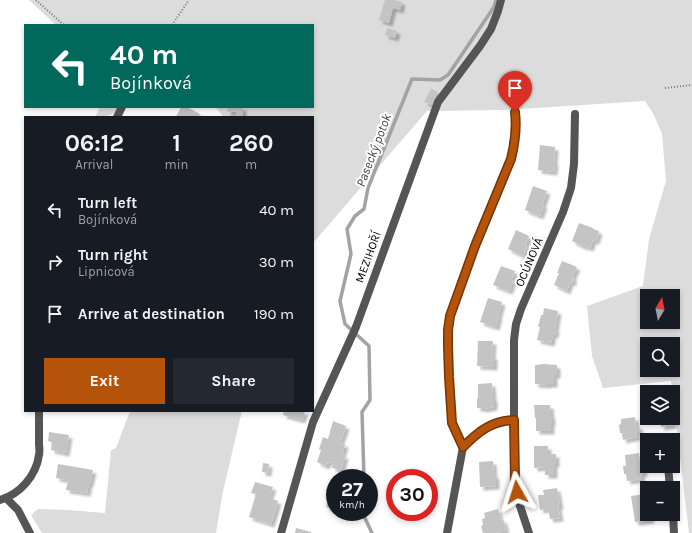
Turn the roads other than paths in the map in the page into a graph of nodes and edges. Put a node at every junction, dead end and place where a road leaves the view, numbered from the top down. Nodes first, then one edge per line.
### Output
1 (501, 0) edge
2 (515, 112) dead end
3 (575, 114) dead end
4 (39, 412) edge
5 (514, 420) junction
6 (463, 447) junction
7 (3, 500) edge
8 (673, 521) edge
9 (30, 533) edge
10 (282, 533) edge
11 (447, 533) edge
12 (529, 533) edge
13 (674, 533) edge

1 - 10 street, MEZIHOŘÍ
2 - 6 street
3 - 5 street, OCÚNOVÁ
4 - 7 street
5 - 6 street
5 - 12 street, OCÚNOVÁ
6 - 11 street
7 - 9 street
8 - 13 street

